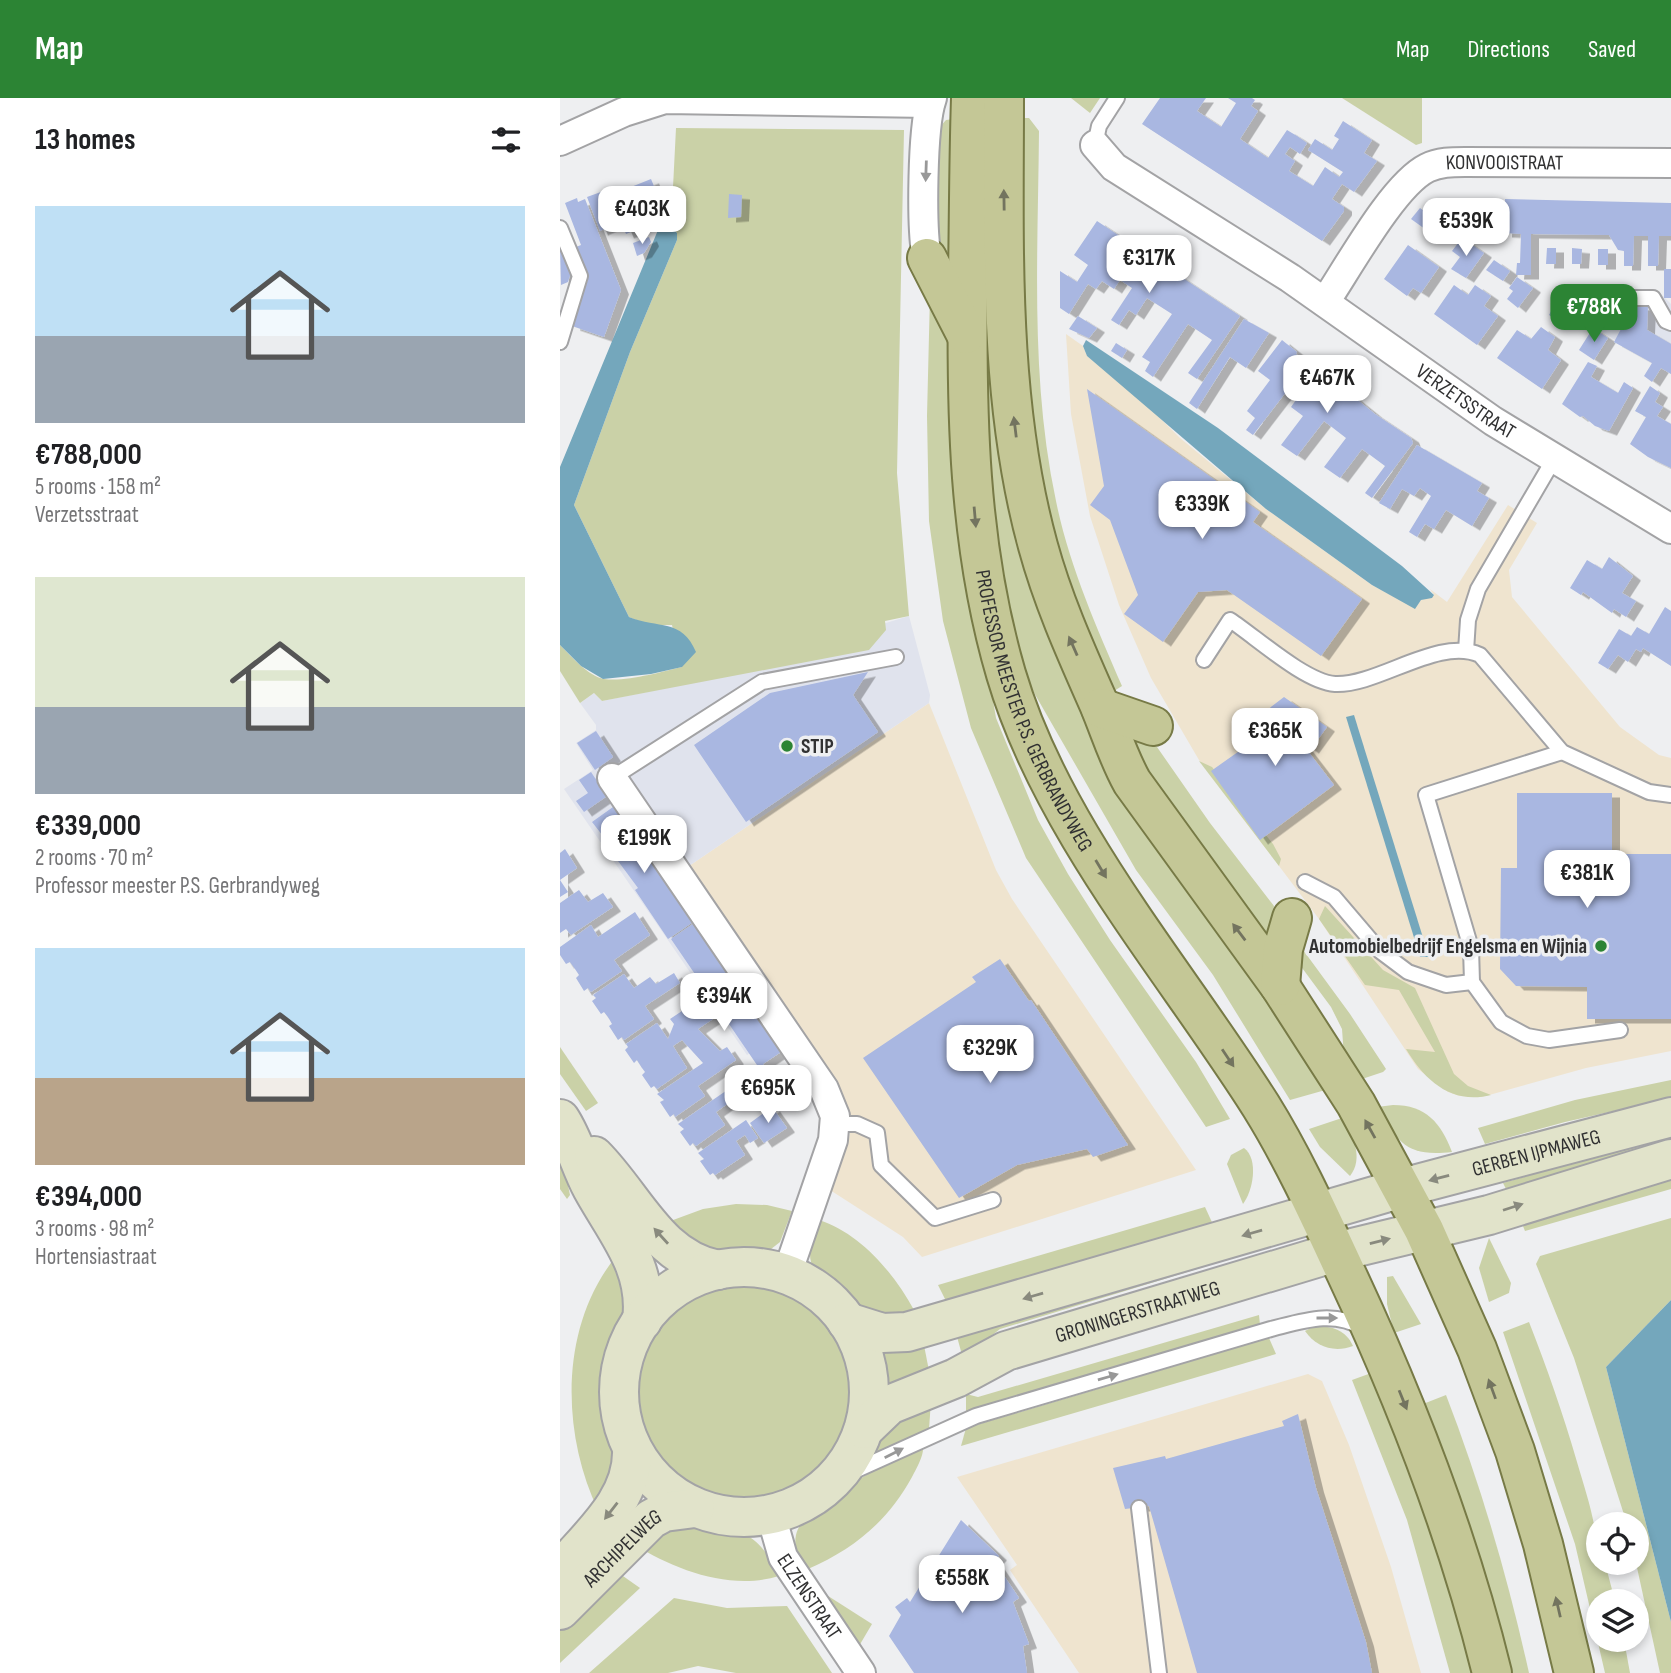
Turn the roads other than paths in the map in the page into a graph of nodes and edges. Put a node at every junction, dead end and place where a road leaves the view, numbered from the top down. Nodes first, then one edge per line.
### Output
1 (971, 98) edge
2 (1004, 98) edge
3 (1117, 98) edge
4 (765, 99) edge
5 (650, 100) edge
6 (931, 100) edge
7 (560, 141) edge
8 (1094, 145) joint
9 (1671, 163) edge
10 (560, 228) edge
11 (927, 258) joint
12 (1325, 302) junction
13 (1598, 315) dead end
14 (1671, 323) edge
15 (967, 336) junction
16 (560, 342) edge
17 (1554, 458) junction
18 (1671, 529) edge
19 (1466, 651) junction
20 (896, 657) dead end
21 (1204, 660) dead end
22 (1101, 708) junction
23 (1153, 726) dead end
24 (1562, 752) junction
25 (612, 778) joint
26 (1671, 795) edge
27 (1305, 882) dead end
28 (1292, 918) dead end
29 (1472, 982) junction
30 (1280, 986) junction
31 (1620, 1030) dead end
32 (1671, 1117) edge
33 (563, 1124) edge
34 (835, 1124) junction
35 (1671, 1159) edge
36 (1402, 1188) junction
37 (993, 1200) dead end
38 (1317, 1213) junction
39 (1424, 1230) junction
40 (1336, 1252) junction
41 (718, 1270) junction
42 (787, 1274) junction
43 (642, 1321) junction
44 (847, 1322) junction
45 (1376, 1337) junction
46 (864, 1429) junction
47 (632, 1449) junction
48 (832, 1482) junction
49 (695, 1508) junction
50 (1139, 1508) dead end
51 (771, 1515) junction
52 (560, 1571) edge
53 (560, 1610) edge
54 (861, 1673) edge
55 (1159, 1673) edge
56 (1492, 1673) edge
57 (1574, 1673) edge

1 - 15 main road, PROFESSOR MEESTER P.S. GERBRANDYWEG
22 -> 2 main road
3 - 8 lane
4 - 5 street
4 - 6 street
5 - 7 street
6 -> 11 street
8 - 12 street, VERZETSSTRAAT
9 - 12 street, KONVOOISTRAAT
10 - 16 lane
11 - 15 main road
12 - 17 street, VERZETSSTRAAT
13 - 14 lane
15 -> 38 main road, PROFESSOR MEESTER P.S. GERBRANDYWEG
17 - 18 street, VERZETSSTRAAT
17 - 19 lane
19 - 21 lane
19 - 24 lane
20 - 25 lane
22 - 23 main road
30 -> 22 main road
24 - 26 lane
24 - 29 lane
25 - 34 street
27 - 29 lane
28 - 30 main road
29 - 31 lane
36 -> 30 main road
32 -> 36 main road, GERBEN IJPMAWEG
41 -> 33 main road
33 - 43 main road
34 - 37 lane
34 - 42 street
39 -> 35 main road, GERBEN IJPMAWEG
36 - 38 main road, GERBEN IJPMAWEG
36 - 39 main road
38 - 40 main road, PROFESSOR MEESTER P.S. GERBRANDYWEG
38 -> 44 main road, GRONINGERSTRAATWEG
40 -> 39 main road, GERBEN IJPMAWEG
57 -> 39 main road
40 - 45 main road
40 - 46 main road, GRONINGERSTRAATWEG
41 - 42 main road
41 - 43 main road
42 - 44 main road
43 - 47 main road
44 - 46 main road
48 -> 45 lane
45 -> 56 main road
46 - 48 main road
47 - 49 main road
47 -> 52 main road, ARCHIPELWEG
48 - 51 main road
49 - 51 main road
49 - 53 main road, ARCHIPELWEG
50 - 55 lane
51 - 54 street, ELZENSTRAAT

